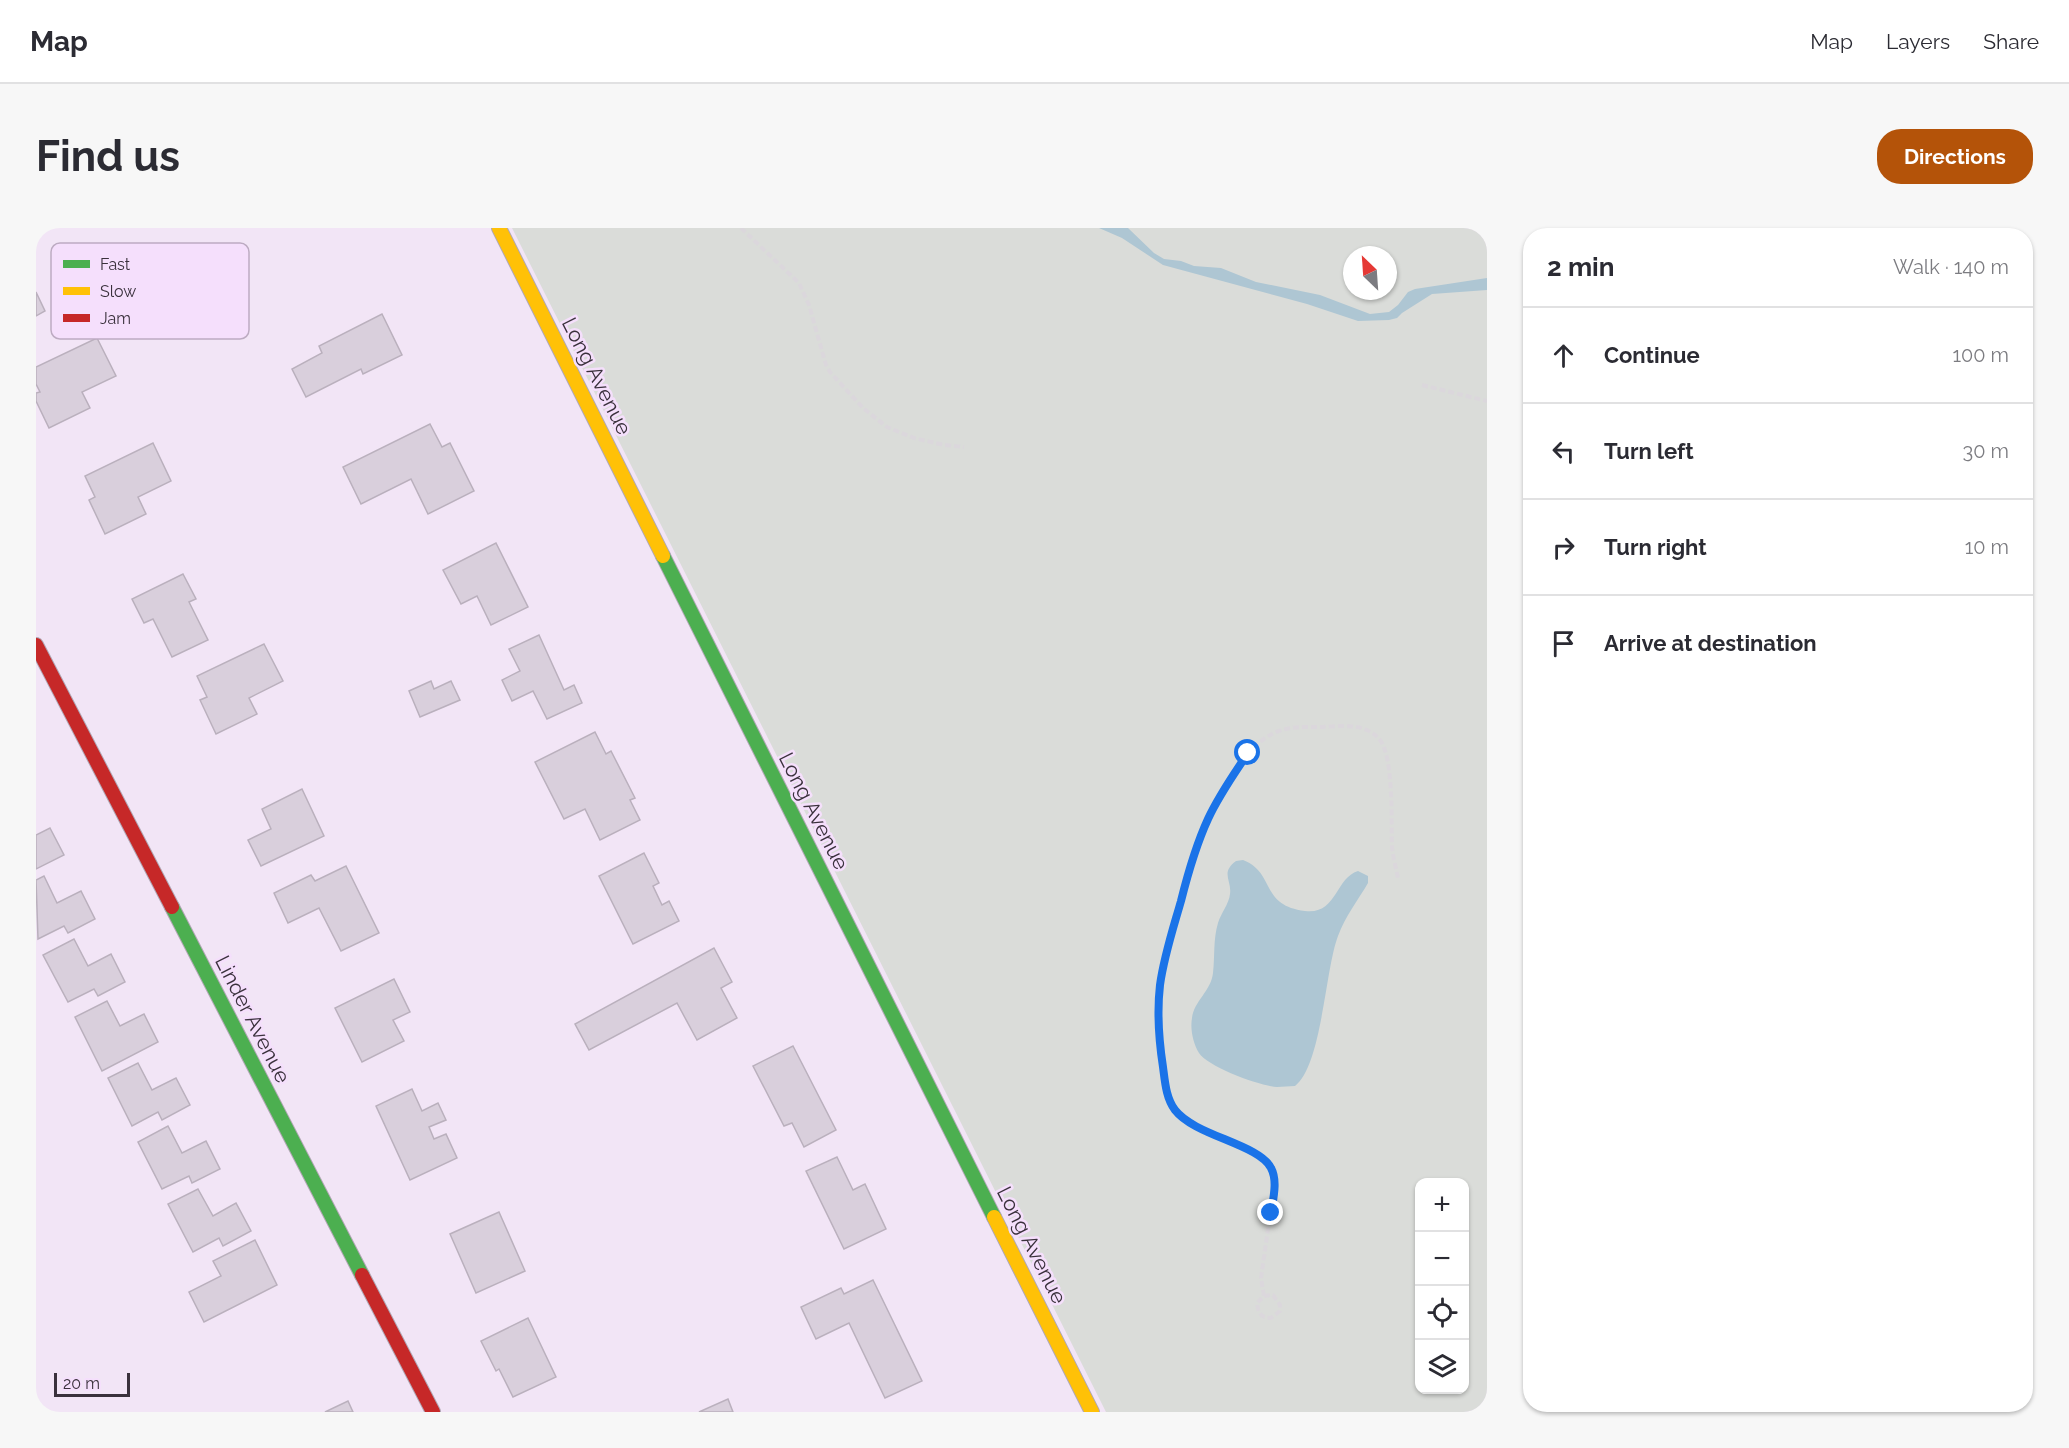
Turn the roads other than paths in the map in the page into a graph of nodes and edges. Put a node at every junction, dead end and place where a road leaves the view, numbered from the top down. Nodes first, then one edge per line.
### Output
1 (499, 228) edge
2 (36, 645) edge
3 (433, 1412) edge
4 (1092, 1412) edge

1 - 4 street, Long Avenue
2 - 3 street, Linder Avenue

